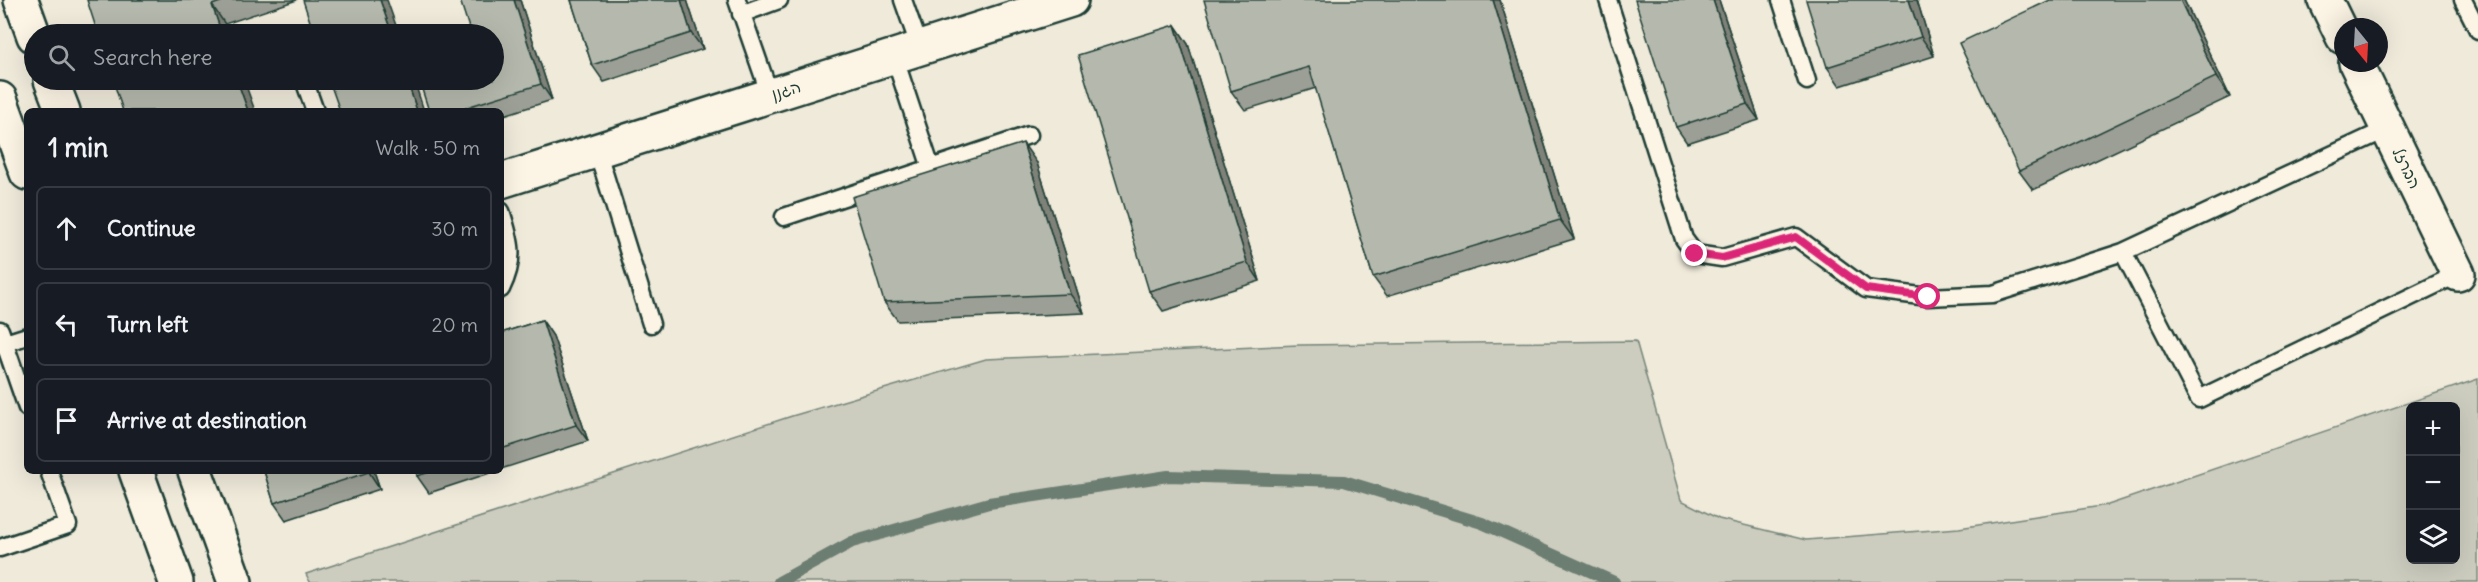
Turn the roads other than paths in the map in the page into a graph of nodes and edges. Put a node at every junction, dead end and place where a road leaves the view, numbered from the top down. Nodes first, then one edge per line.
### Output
1 (21, 0) edge
2 (779, 0) edge
3 (903, 0) edge
4 (1071, 0) edge
5 (1608, 0) edge
6 (1781, 0) edge
7 (2325, 0) edge
8 (2463, 0) edge
9 (739, 7) edge
10 (2334, 18) edge
11 (30, 24) edge
12 (2478, 30) edge
13 (907, 52) junction
14 (2360, 72) edge
15 (1807, 81) dead end
16 (55, 90) edge
17 (308, 90) edge
18 (770, 96) junction
19 (0, 99) edge
20 (62, 108) edge
21 (314, 108) edge
22 (2388, 129) junction
23 (1029, 135) dead end
24 (597, 150) junction
25 (24, 165) edge
26 (931, 168) junction
27 (504, 180) edge
28 (784, 217) dead end
29 (504, 220) edge
30 (2123, 252) junction
31 (2458, 274) joint
32 (504, 283) edge
33 (651, 324) dead end
34 (24, 336) edge
35 (2, 337) edge
36 (24, 399) edge
37 (50, 474) edge
38 (137, 474) edge
39 (196, 474) edge
40 (0, 548) edge
41 (176, 582) edge
42 (235, 582) edge

1 - 11 street
2 - 9 lane
3 - 13 lane
4 - 13 street, הגנן
5 - 30 lane
6 - 15 lane
7 - 10 street
8 - 12 lane
9 - 18 lane
13 - 18 street, הגנן
13 - 26 lane
14 - 22 street, הברזל
16 - 20 street
17 - 21 lane
18 - 24 street, הגנן
19 - 25 street
22 - 30 lane
22 - 31 street, הברזל
23 - 26 lane
24 - 27 street, הגנן
24 - 33 lane
26 - 28 lane
29 - 32 lane
30 - 31 lane
34 - 35 lane
35 - 36 lane
37 - 40 lane
38 - 41 street
39 - 42 street

